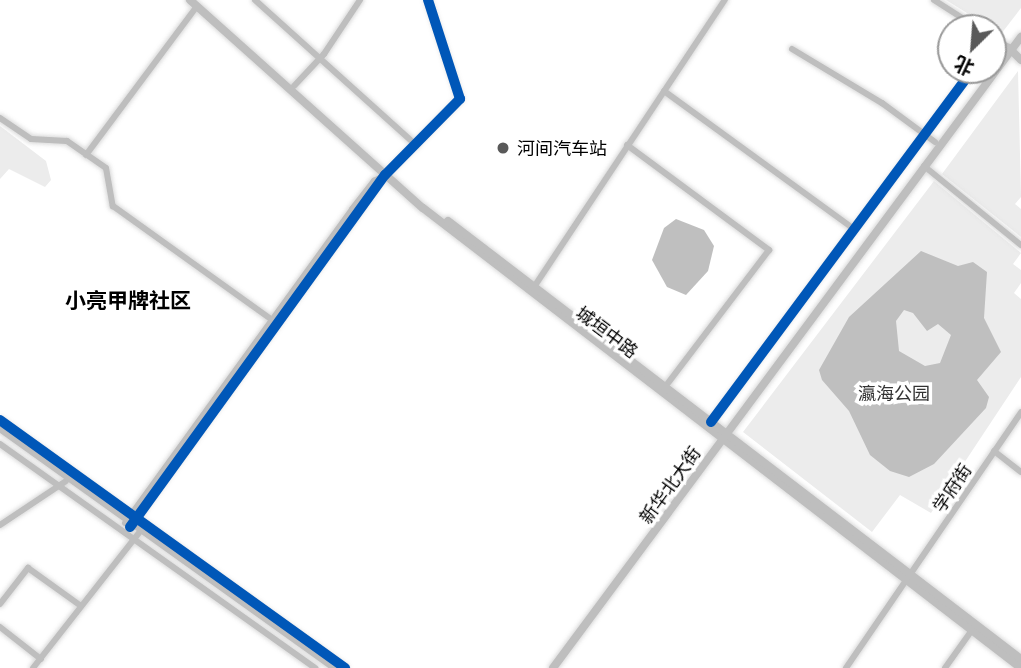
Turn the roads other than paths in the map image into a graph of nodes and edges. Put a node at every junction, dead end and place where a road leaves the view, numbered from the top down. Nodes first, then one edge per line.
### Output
1 (255, 0) edge
2 (360, 0) edge
3 (428, 0) edge
4 (725, 0) edge
5 (934, 0) edge
6 (195, 2) edge
7 (956, 14) edge
8 (1021, 28) edge
9 (1021, 37) edge
10 (792, 49) dead end
11 (1015, 52) edge
12 (320, 58) junction
13 (962, 84) edge
14 (979, 84) edge
15 (294, 86) junction
16 (664, 92) junction
17 (0, 118) edge
18 (924, 134) junction
19 (935, 142) junction
20 (416, 145) junction
21 (627, 145) junction
22 (86, 155) junction
23 (924, 166) junction
24 (387, 173) junction
25 (854, 229) junction
26 (1021, 245) edge
27 (534, 288) junction
28 (272, 320) junction
29 (665, 387) junction
30 (1021, 412) edge
31 (0, 421) edge
32 (711, 422) junction
33 (0, 428) edge
34 (0, 434) edge
35 (722, 435) junction
36 (0, 444) edge
37 (994, 451) junction
38 (1020, 469) edge
39 (62, 483) junction
40 (131, 521) junction
41 (0, 525) edge
42 (136, 536) junction
43 (909, 578) junction
44 (0, 604) edge
45 (81, 607) junction
46 (0, 627) edge
47 (972, 631) junction
48 (41, 659) junction
49 (1017, 665) edge
50 (33, 668) edge
51 (315, 668) edge
52 (326, 668) edge
53 (335, 668) edge
54 (345, 668) edge
55 (546, 668) edge
56 (553, 668) edge
57 (843, 668) edge
58 (945, 668) edge

1 - 12 street
2 - 12 street
3 - 20 street
4 - 16 street
5 - 7 street
6 - 15 main road, 城垣中路
6 - 22 street
6 - 24 main road, 城垣中路
8 - 11 main road
9 - 11 main road
10 - 18 street
11 - 23 main road, 新华北大街
12 - 15 street
12 - 20 street
13 - 18 street
14 - 19 main road, 新华北大街
15 - 24 main road, 城垣中路
16 - 21 street
16 - 25 street
17 - 22 street
18 - 19 street
18 - 25 street
19 - 35 main road, 新华北大街
20 - 24 street
21 - 27 street
21 - 29 street
22 - 28 street
23 - 26 street
23 - 35 main road, 新华北大街
24 - 27 main road, 城垣中路
24 - 28 street
24 - 35 main road, 城垣中路
24 - 40 street
25 - 32 street
27 - 29 main road, 城垣中路
28 - 40 street
29 - 32 main road, 城垣中路
30 - 37 street, 学府街
31 - 40 street
32 - 35 main road, 城垣中路
33 - 40 main road
34 - 39 main road
35 - 43 main road, 城垣中路
35 - 55 main road, 新华北大街
35 - 56 main road, 新华北大街
36 - 39 street
37 - 38 street
37 - 43 street, 学府街
39 - 40 main road
39 - 41 street
39 - 42 street
40 - 42 main road
40 - 53 main road
40 - 54 street
42 - 45 street
42 - 51 street
42 - 52 main road
43 - 47 main road, 城垣中路
43 - 49 main road, 城垣中路
43 - 57 street, 学府街
44 - 45 street
45 - 48 street
46 - 48 street
47 - 49 main road, 城垣中路
47 - 58 street
48 - 50 street

